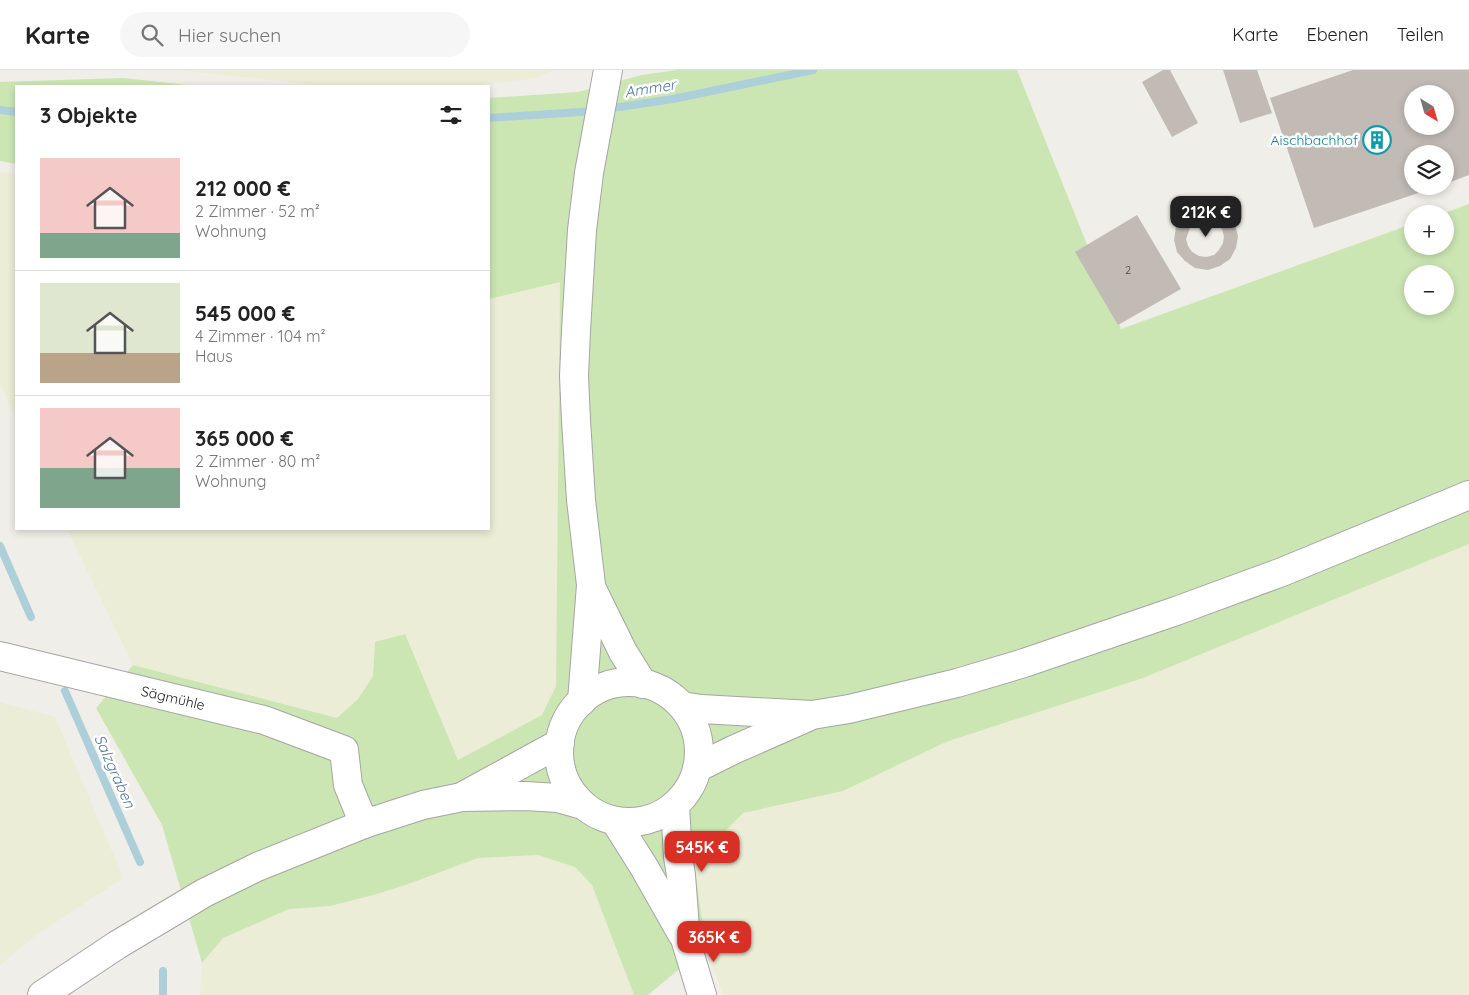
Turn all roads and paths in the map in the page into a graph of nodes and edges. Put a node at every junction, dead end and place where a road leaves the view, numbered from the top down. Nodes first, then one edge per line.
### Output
1 (608, 70) edge
2 (1469, 495) edge
3 (591, 585) junction
4 (0, 656) edge
5 (643, 684) junction
6 (582, 701) junction
7 (682, 706) junction
8 (812, 715) junction
9 (560, 743) junction
10 (698, 768) junction
11 (462, 797) junction
12 (583, 805) junction
13 (675, 805) junction
14 (615, 821) junction
15 (364, 824) junction
16 (686, 942) junction
17 (42, 995) edge
18 (702, 995) edge

1 - 3 street
2 - 8 street
3 - 5 street
3 - 6 street
4 - 15 street, Sägmühle
5 - 6 street
5 - 7 street
6 - 9 street
7 - 8 street
7 - 10 street
8 - 10 street
9 - 11 street
9 - 12 street
10 - 13 street
11 - 12 street
11 - 15 street
12 - 14 street
13 - 14 street
13 - 16 street
14 - 16 street
15 - 17 street
16 - 18 street

